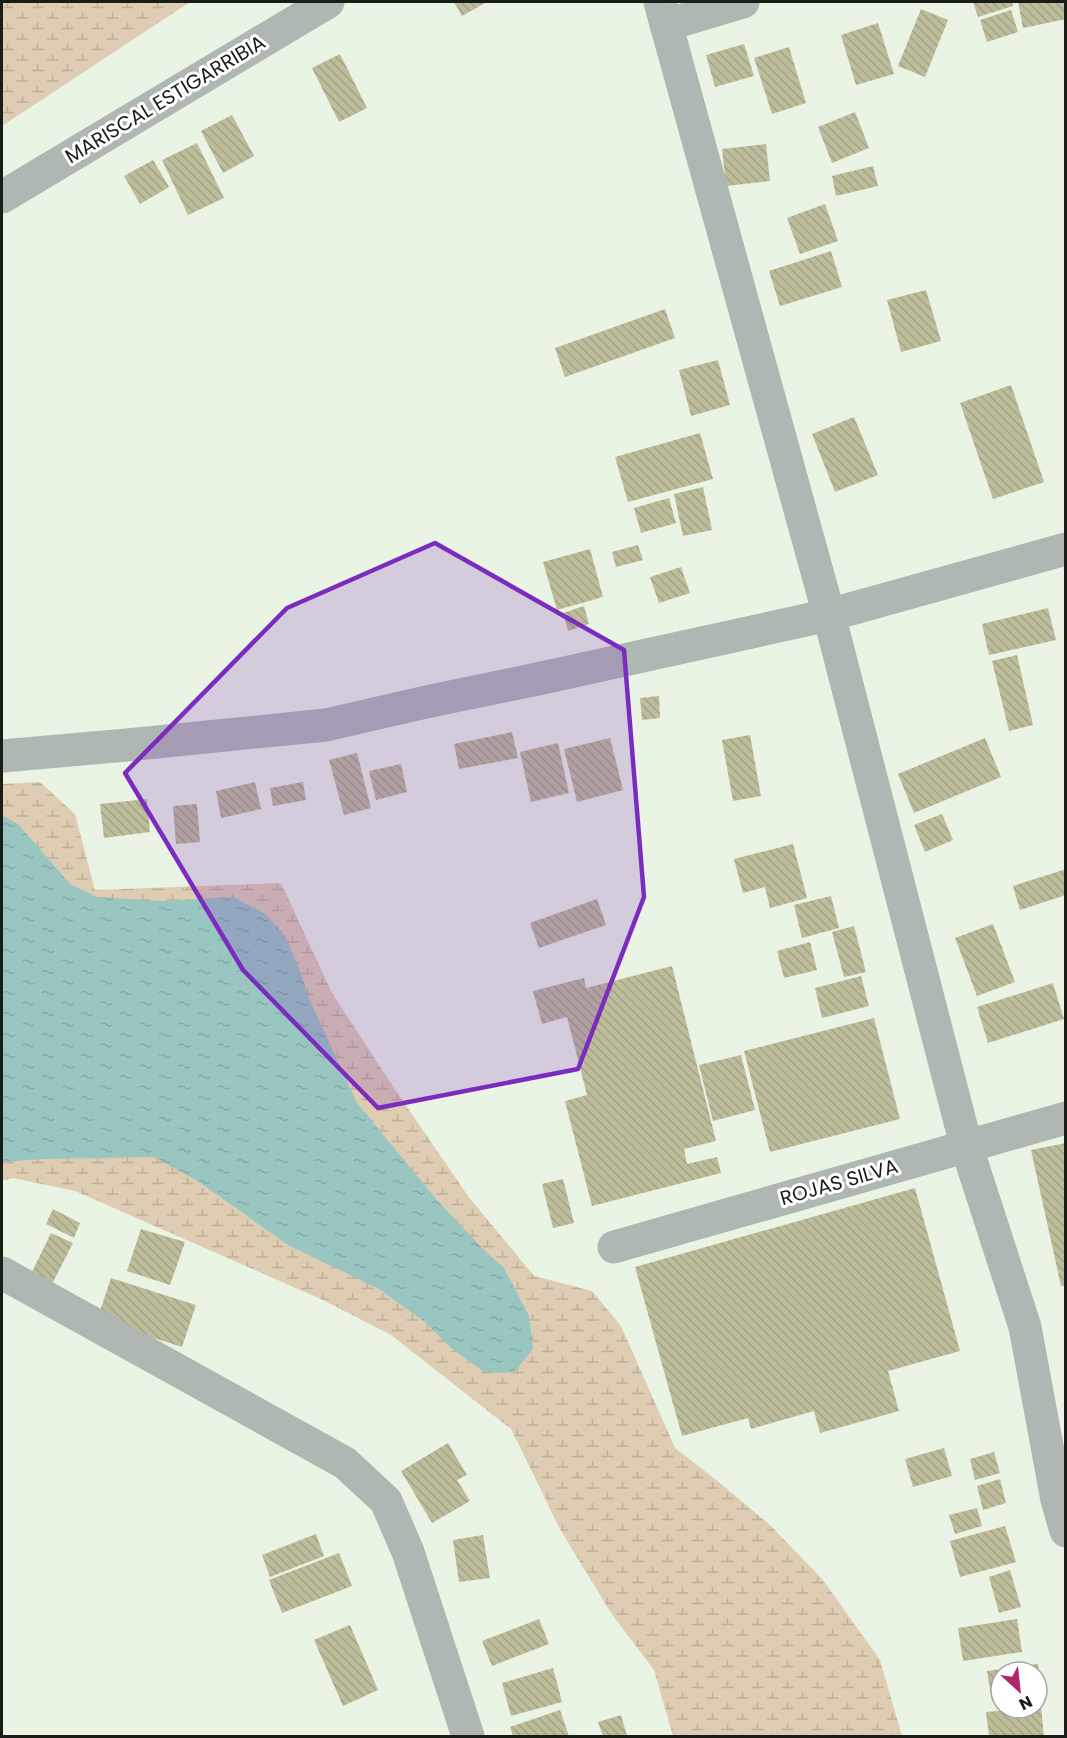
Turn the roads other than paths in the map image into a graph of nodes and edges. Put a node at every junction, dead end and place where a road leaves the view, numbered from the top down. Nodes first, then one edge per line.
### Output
1 (328, 2) edge
2 (743, 2) edge
3 (663, 13) edge
4 (2, 197) edge
5 (1065, 549) edge
6 (829, 615) junction
7 (2, 756) edge
8 (1065, 1118) edge
9 (966, 1145) junction
10 (614, 1246) dead end
11 (2, 1273) edge
12 (1065, 1531) edge
13 (468, 1737) edge

1 - 4 street, MARISCAL ESTIGARRIBIA
2 - 3 street
3 - 6 street
5 - 6 street
6 - 7 street
6 - 9 street
8 - 9 street, ROJAS SILVA
9 - 10 street, ROJAS SILVA
9 - 12 street
11 - 13 street

